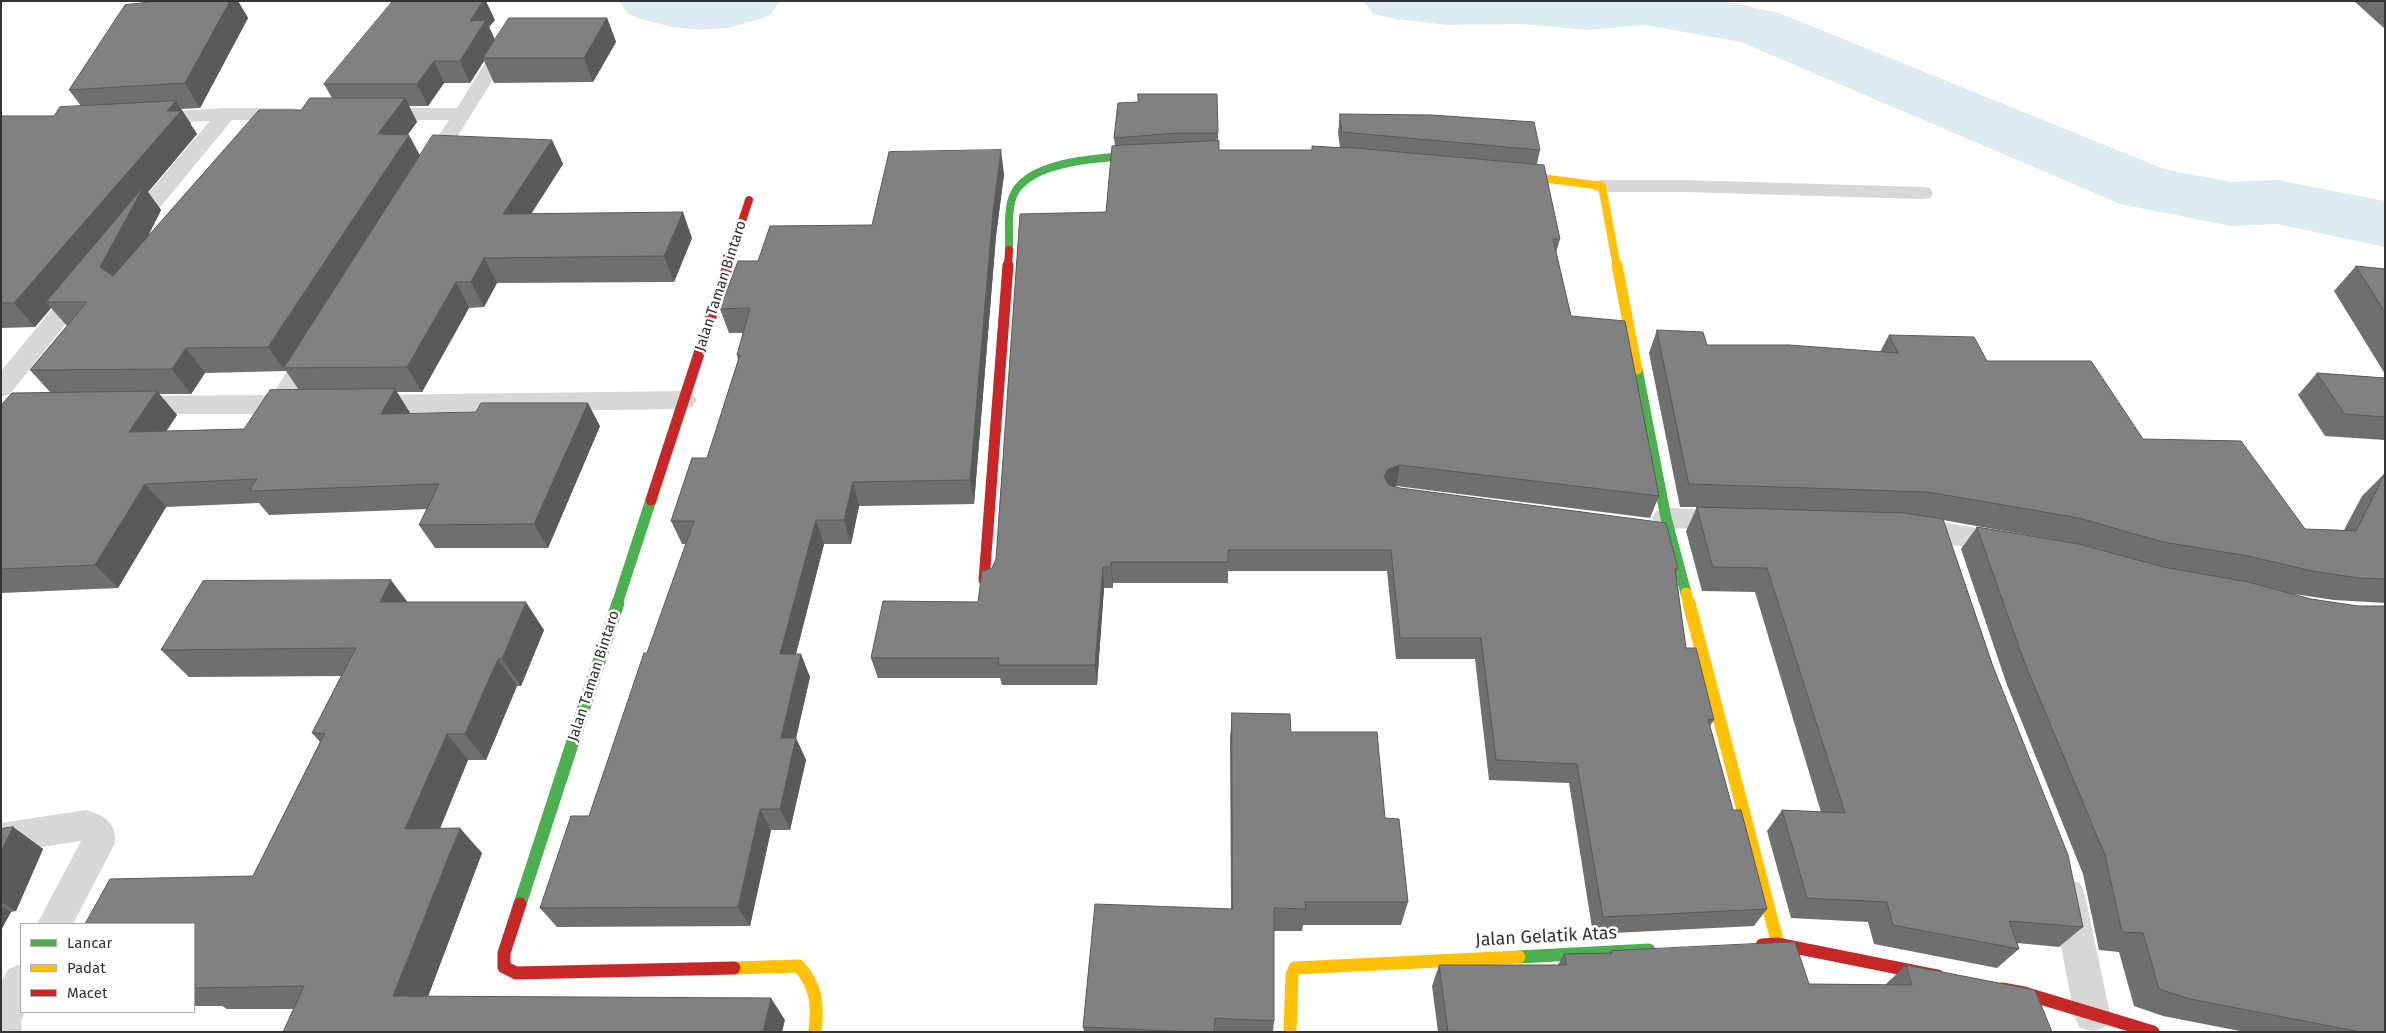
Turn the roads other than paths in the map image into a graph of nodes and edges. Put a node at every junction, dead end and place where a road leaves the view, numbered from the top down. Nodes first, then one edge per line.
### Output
1 (518, 25) edge
2 (226, 114) junction
3 (315, 114) edge
4 (354, 114) edge
5 (463, 114) junction
6 (127, 118) edge
7 (1160, 155) edge
8 (1496, 172) edge
9 (420, 181) edge
10 (1602, 186) junction
11 (1922, 193) dead end
12 (749, 200) dead end
13 (118, 243) edge
14 (94, 274) edge
15 (326, 330) edge
16 (5, 400) edge
17 (684, 400) junction
18 (278, 404) junction
19 (318, 404) edge
20 (348, 404) edge
21 (110, 406) edge
22 (1754, 521) edge
23 (1890, 525) edge
24 (1660, 527) junction
25 (2033, 549) edge
26 (984, 580) edge
27 (1, 838) edge
28 (2060, 866) edge
29 (55, 923) edge
30 (1778, 944) junction
31 (1749, 945) edge
32 (1660, 950) edge
33 (1949, 978) edge
34 (20, 984) edge
35 (1986, 986) edge
36 (2024, 994) junction
37 (2092, 1014) junction
38 (4, 1032) edge
39 (815, 1032) edge
40 (1290, 1032) edge
41 (2039, 1032) edge
42 (2153, 1032) edge

1 - 5 street
2 - 3 street
2 - 6 street
2 - 13 street
4 - 5 street
5 - 9 street
7 - 26 street
8 - 10 street
10 - 11 street
10 - 24 street
12 - 17 street, Jalan Taman Bintaro
14 - 16 street
15 - 18 street
17 - 20 street
17 - 39 street, Jalan Taman Bintaro
18 - 19 street
18 - 21 street
22 - 24 street
23 - 25 street
24 - 30 street
27 - 29 street
28 - 37 street
30 - 31 street
30 - 33 street
32 - 40 street, Jalan Gelatik Atas
34 - 38 street
35 - 36 street
36 - 37 street
36 - 41 street
37 - 42 street

